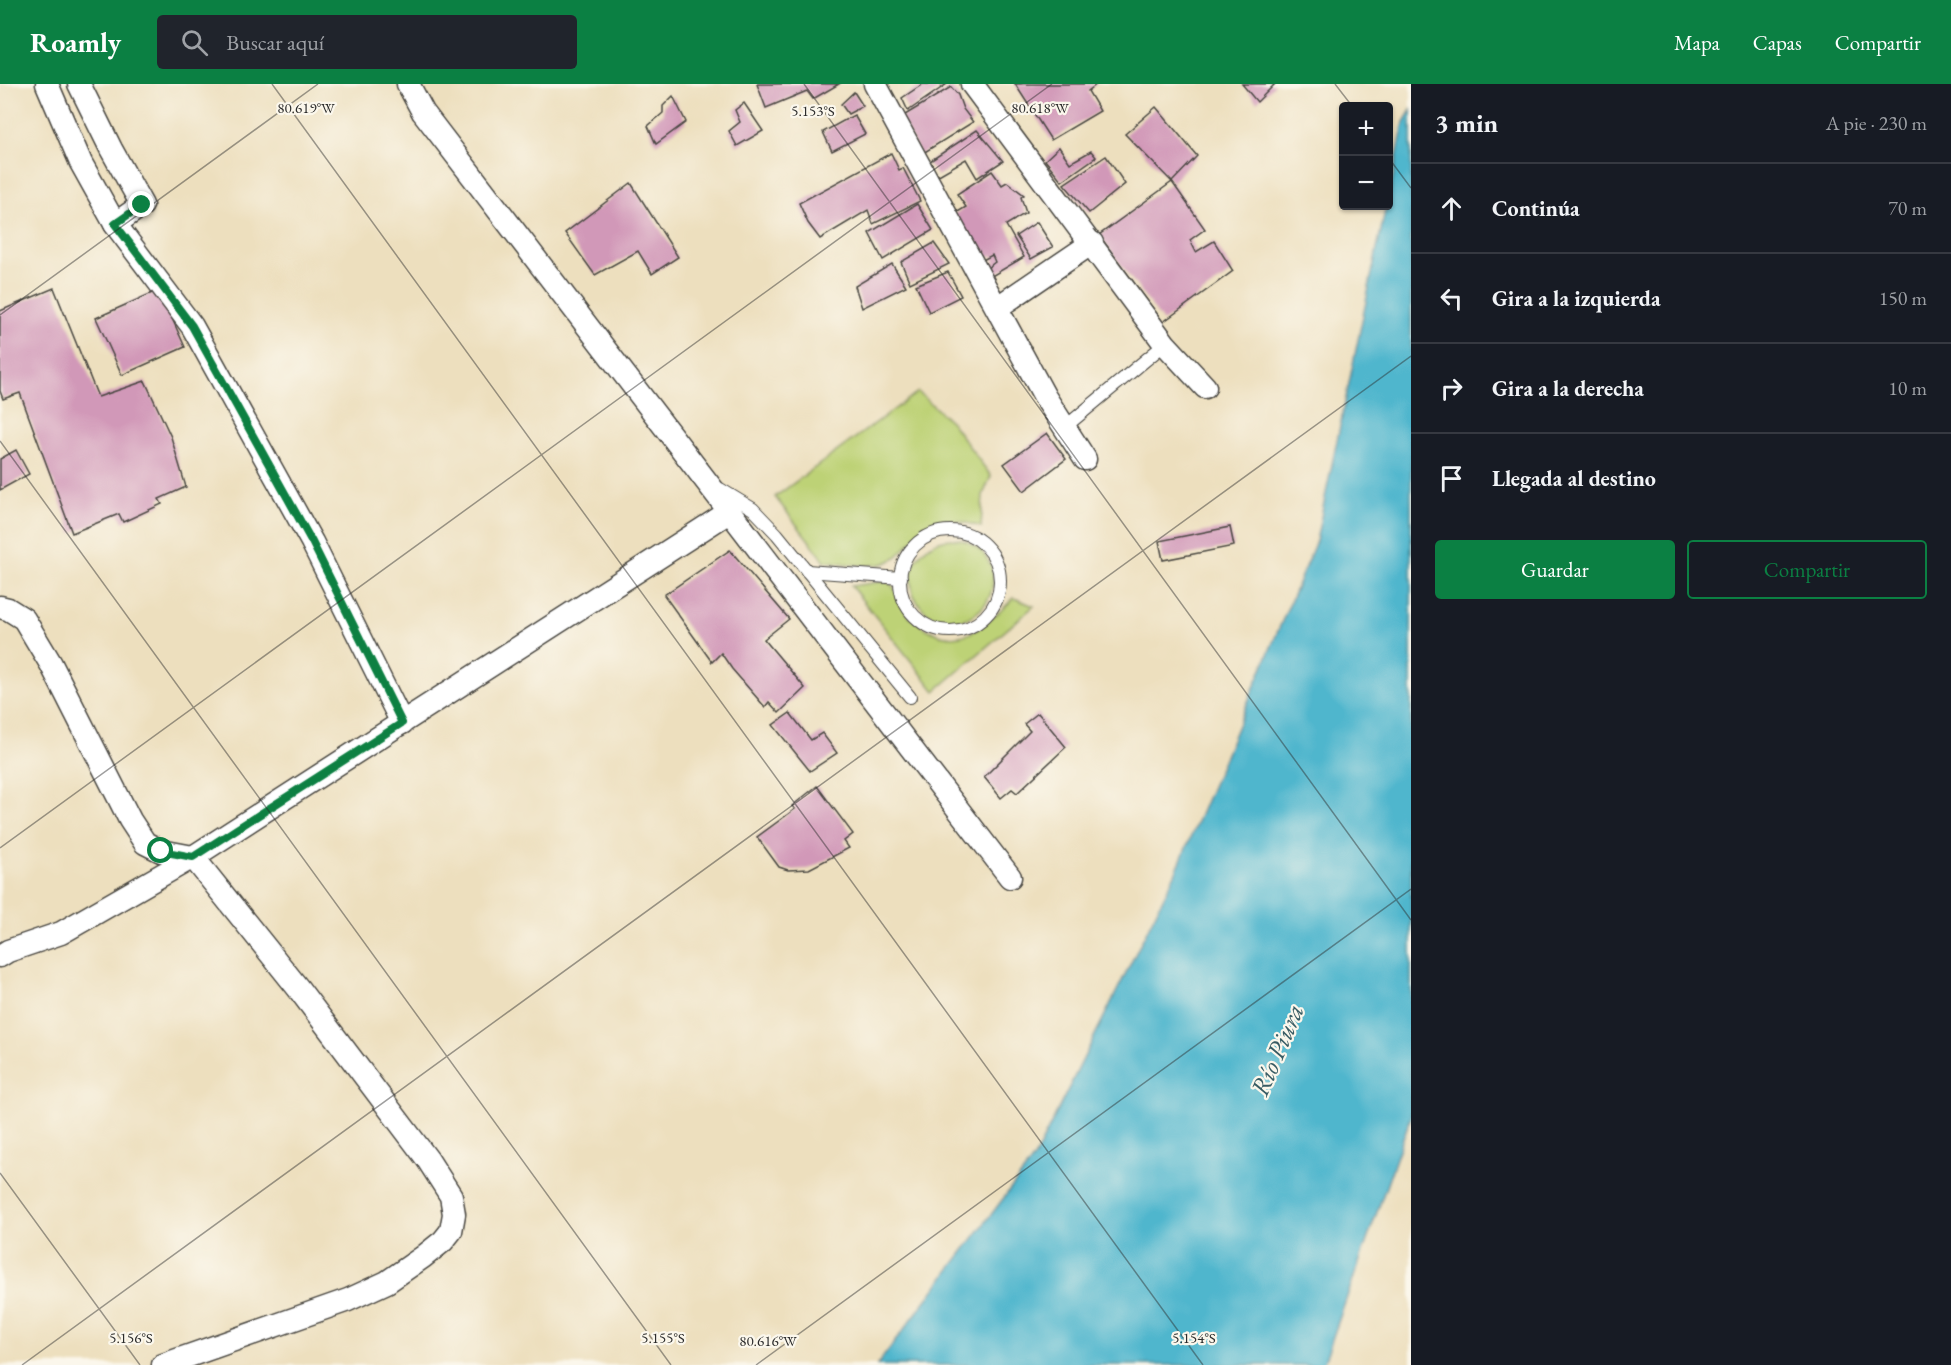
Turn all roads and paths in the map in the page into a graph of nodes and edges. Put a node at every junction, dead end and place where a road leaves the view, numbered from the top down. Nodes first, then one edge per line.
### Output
1 (79, 84) edge
2 (408, 84) edge
3 (875, 84) edge
4 (972, 84) edge
5 (53, 86) edge
6 (115, 224) junction
7 (1092, 243) junction
8 (998, 307) junction
9 (1165, 344) junction
10 (1205, 387) dead end
11 (1065, 427) junction
12 (1085, 459) dead end
13 (706, 481) junction
14 (729, 512) junction
15 (807, 571) junction
16 (901, 578) junction
17 (0, 607) edge
18 (910, 697) dead end
19 (402, 723) junction
20 (193, 857) junction
21 (1010, 877) dead end
22 (0, 957) edge
23 (163, 1365) edge

1 - 6 street
2 - 13 street
3 - 8 street
4 - 7 street
5 - 6 street
6 - 19 street
7 - 8 street
7 - 9 street
8 - 11 street
9 - 10 street
9 - 11 lane
11 - 12 street
13 - 14 street
13 - 15 lane
14 - 19 street
14 - 21 street
15 - 16 lane
15 - 18 lane
16 - 16 lane
17 - 20 street
19 - 20 street
20 - 22 street
20 - 23 street

